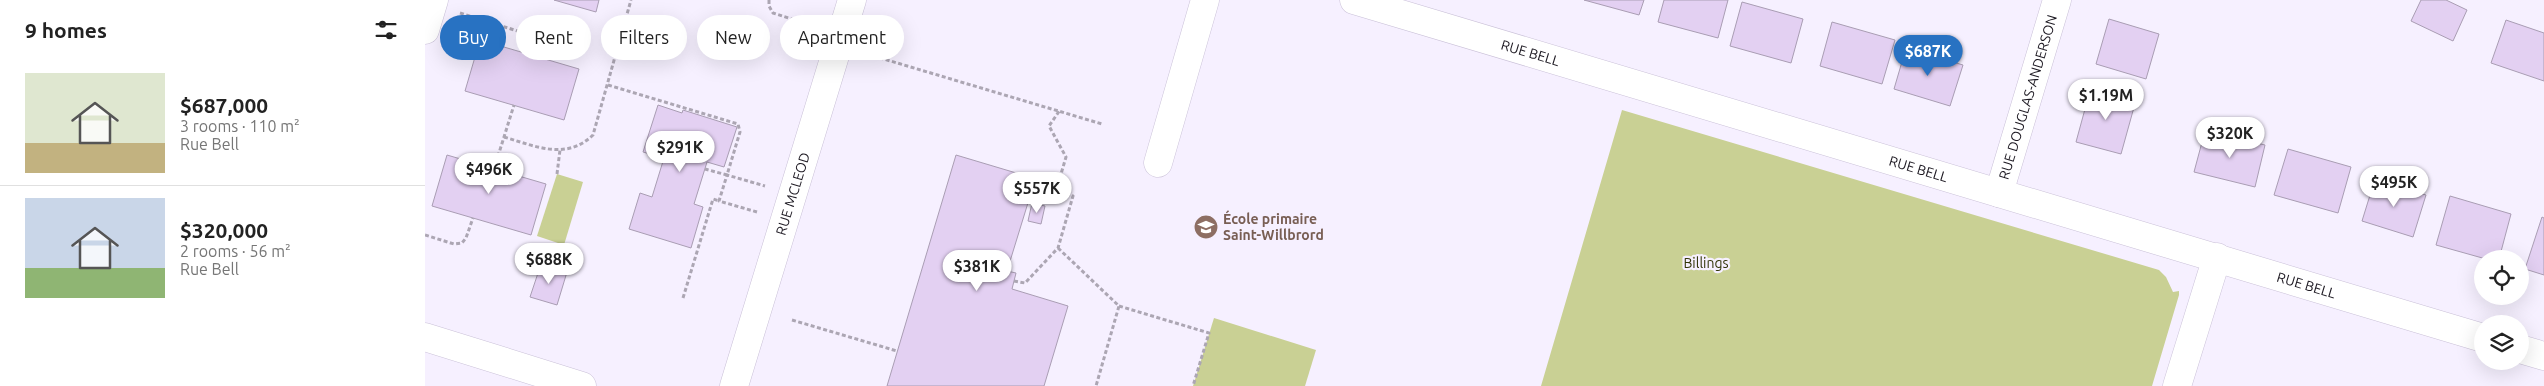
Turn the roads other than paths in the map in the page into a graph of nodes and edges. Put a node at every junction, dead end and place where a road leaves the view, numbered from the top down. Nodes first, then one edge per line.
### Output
1 (852, 0) edge
2 (1205, 0) edge
3 (1354, 0) edge
4 (2057, 0) edge
5 (446, 6) edge
6 (425, 30) edge
7 (1158, 163) dead end
8 (1999, 194) junction
9 (2217, 258) junction
10 (2474, 335) edge
11 (425, 337) edge
12 (2529, 352) edge
13 (2544, 356) edge
14 (582, 386) edge
15 (734, 386) edge
16 (2177, 386) edge

1 - 15 street, RUE MCLEOD
2 - 7 street
3 - 8 street, RUE BELL
4 - 8 street, RUE DOUGLAS-ANDERSON
5 - 6 street
8 - 9 street, RUE BELL
9 - 10 street, RUE BELL
9 - 16 street
11 - 14 street
12 - 13 street

